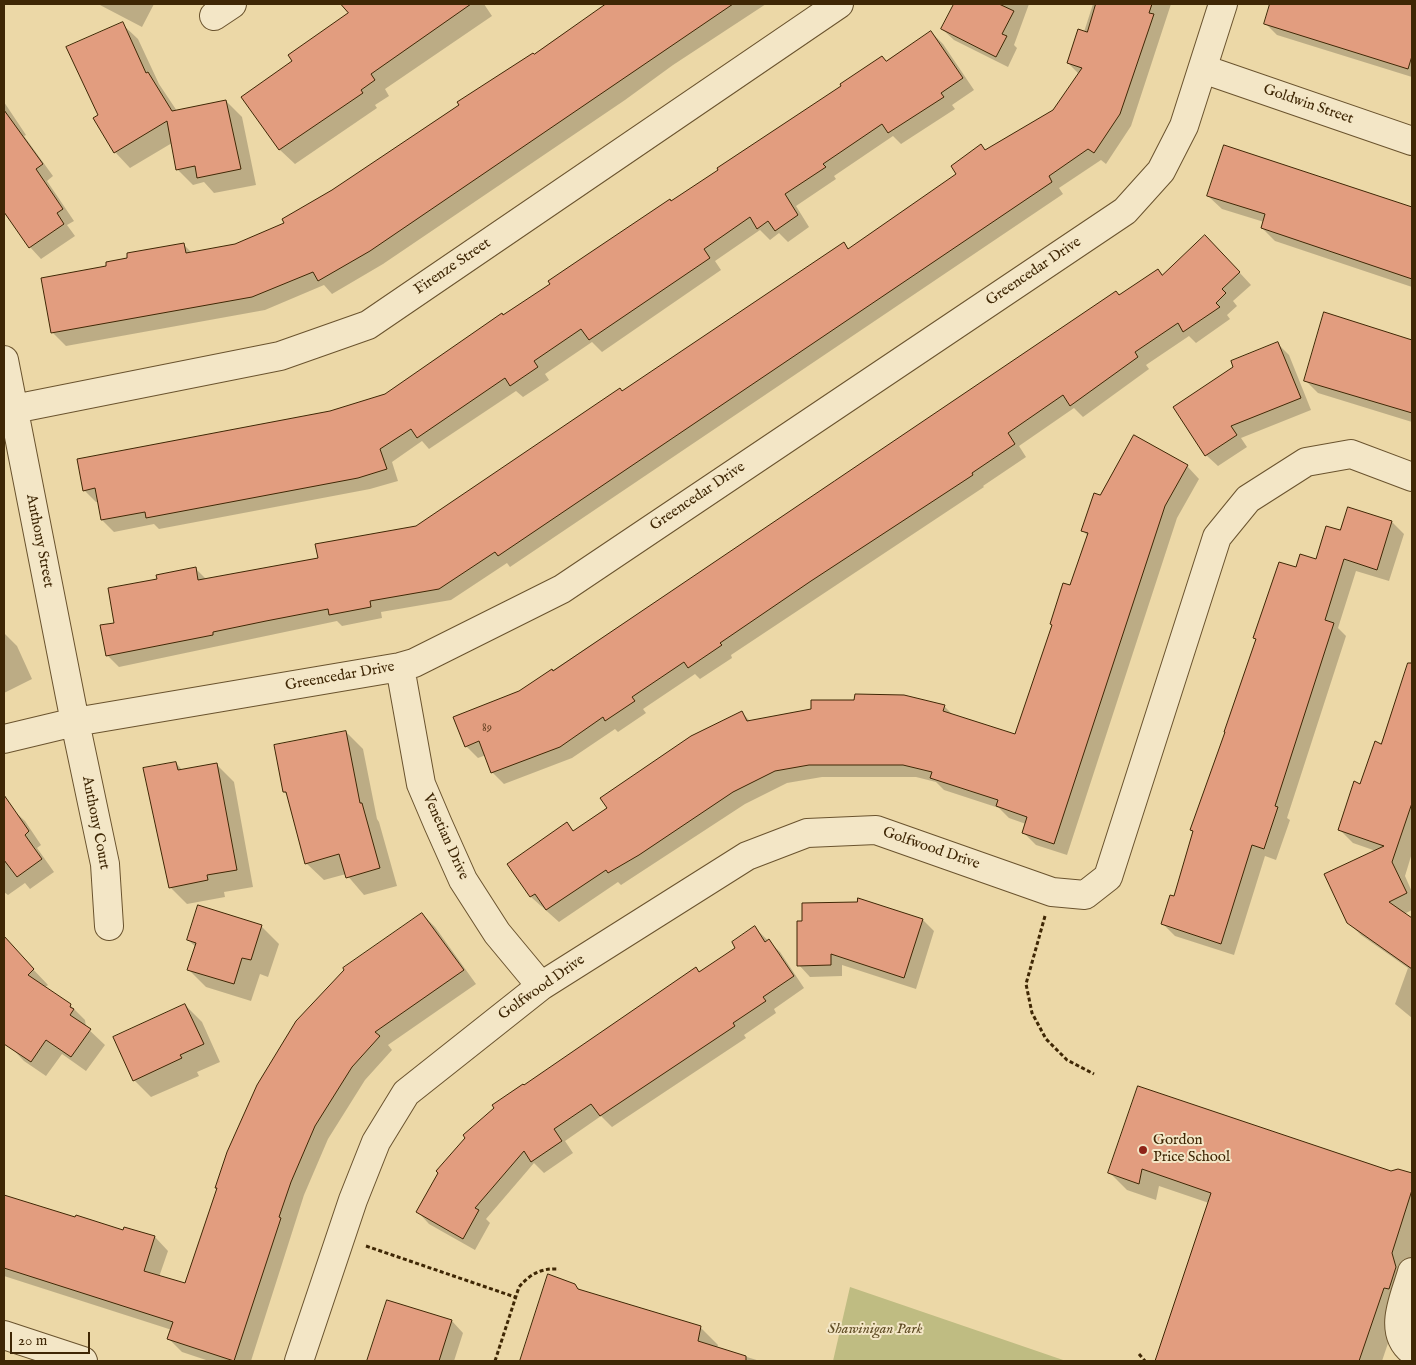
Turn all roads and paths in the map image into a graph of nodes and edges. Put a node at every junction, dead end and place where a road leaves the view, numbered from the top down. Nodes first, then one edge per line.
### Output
1 (839, 4) edge
2 (1223, 4) edge
3 (1203, 69) junction
4 (1412, 141) edge
5 (4, 360) edge
6 (14, 409) junction
7 (1412, 477) edge
8 (400, 667) junction
9 (74, 722) junction
10 (4, 738) edge
11 (1052, 892) junction
12 (109, 926) dead end
13 (540, 986) junction
14 (1094, 1074) dead end
15 (340, 1237) junction
16 (559, 1269) dead end
17 (1412, 1272) edge
18 (515, 1297) junction
19 (4, 1335) edge
20 (1412, 1351) edge
21 (1139, 1354) dead end
22 (84, 1361) edge
23 (299, 1361) edge
24 (495, 1361) edge
25 (1145, 1361) edge

1 - 6 street, Firenze Street
2 - 3 street, Greencedar Drive
3 - 4 street, Goldwin Street
3 - 8 street, Greencedar Drive
5 - 6 street, Anthony Street
6 - 9 street, Anthony Street
7 - 11 street, Golfwood Drive
8 - 9 street, Greencedar Drive
8 - 13 street, Venetian Drive
9 - 10 street, Greencedar Drive
9 - 12 street, Anthony Court
11 - 13 street, Golfwood Drive
11 - 14 path
13 - 15 street, Golfwood Drive
15 - 18 path
15 - 23 street, Golfwood Drive
16 - 18 path
17 - 20 street
18 - 24 path
19 - 22 street
21 - 25 path

